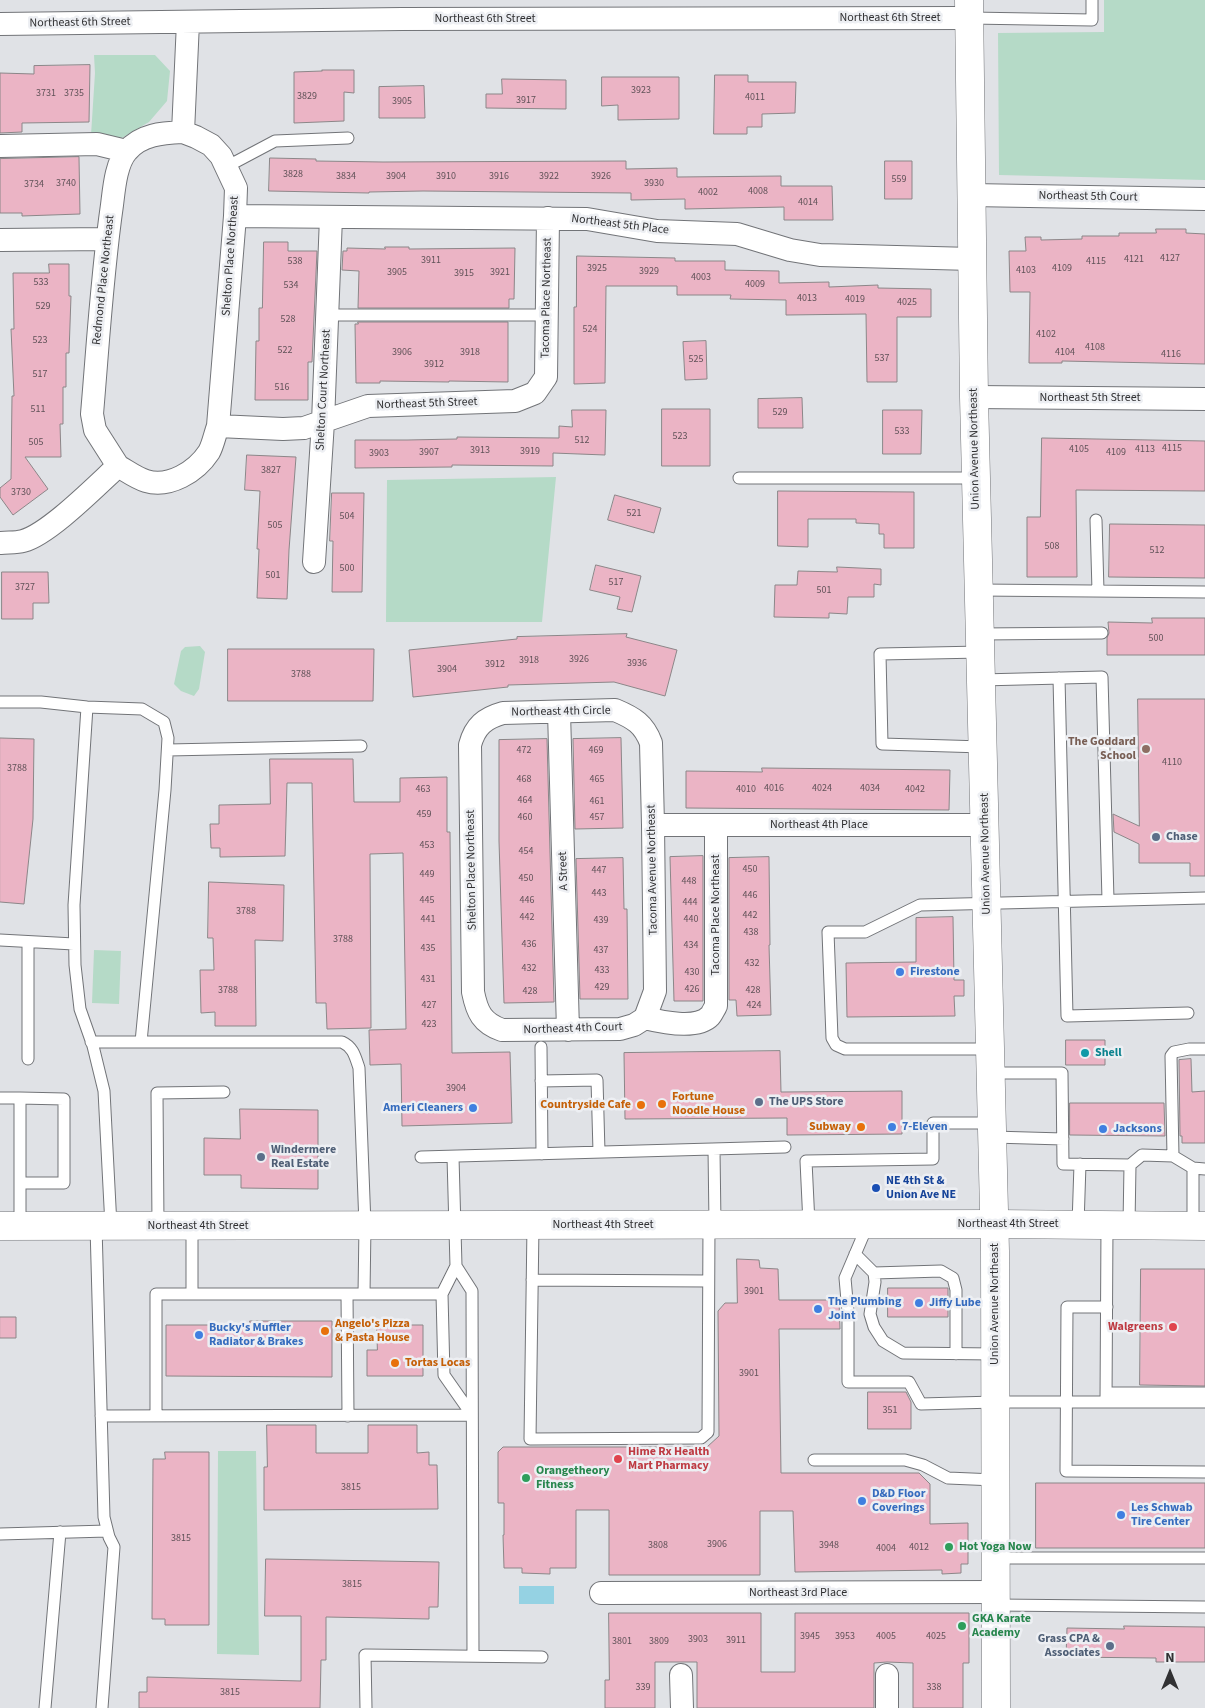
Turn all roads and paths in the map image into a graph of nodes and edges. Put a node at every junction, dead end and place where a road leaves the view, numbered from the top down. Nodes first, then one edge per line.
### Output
1 (1092, 0) edge
2 (403, 9) edge
3 (725, 9) edge
4 (969, 9) edge
5 (188, 22) junction
6 (0, 24) edge
7 (183, 132) junction
8 (348, 138) dead end
9 (0, 146) edge
10 (126, 151) junction
11 (226, 166) junction
12 (971, 195) junction
13 (1205, 199) edge
14 (235, 216) junction
15 (331, 217) junction
16 (548, 218) junction
17 (107, 239) junction
18 (0, 240) edge
19 (972, 259) junction
20 (327, 315) junction
21 (547, 315) junction
22 (546, 377) joint
23 (974, 397) junction
24 (1205, 399) edge
25 (323, 422) junction
26 (218, 426) junction
27 (118, 466) junction
28 (739, 478) dead end
29 (976, 478) junction
30 (1096, 520) dead end
31 (0, 543) edge
32 (314, 562) dead end
33 (979, 590) junction
34 (1098, 591) junction
35 (1205, 592) edge
36 (1102, 634) dead end
37 (980, 643) junction
38 (1059, 678) junction
39 (981, 680) junction
40 (0, 702) edge
41 (87, 708) junction
42 (560, 712) junction
43 (480, 724) joint
44 (640, 724) joint
45 (361, 746) dead end
46 (983, 747) junction
47 (168, 750) junction
48 (654, 825) junction
49 (716, 825) junction
50 (985, 825) junction
51 (1205, 898) edge
52 (1108, 900) junction
53 (1064, 901) junction
54 (987, 903) junction
55 (0, 940) edge
56 (28, 942) junction
57 (74, 944) junction
58 (1188, 1013) dead end
59 (483, 1017) joint
60 (645, 1018) junction
61 (568, 1030) junction
62 (91, 1042) junction
63 (141, 1042) junction
64 (541, 1047) dead end
65 (1205, 1049) edge
66 (28, 1059) dead end
67 (991, 1061) junction
68 (541, 1081) junction
69 (224, 1092) dead end
70 (0, 1098) edge
71 (20, 1098) junction
72 (993, 1130) junction
73 (1063, 1139) junction
74 (785, 1147) dead end
75 (714, 1149) junction
76 (599, 1152) junction
77 (542, 1154) junction
78 (1173, 1156) junction
79 (421, 1157) dead end
80 (453, 1157) junction
81 (1080, 1164) junction
82 (1130, 1165) junction
83 (1193, 1168) junction
84 (1205, 1169) edge
85 (20, 1183) junction
86 (712, 1224) junction
87 (809, 1224) junction
88 (868, 1224) junction
89 (995, 1224) junction
90 (365, 1225) junction
91 (455, 1225) junction
92 (533, 1225) junction
93 (1078, 1225) junction
94 (1118, 1225) junction
95 (10, 1226) edge
96 (104, 1226) junction
97 (158, 1226) junction
98 (192, 1226) junction
99 (1199, 1226) edge
100 (855, 1254) junction
101 (456, 1266) junction
102 (874, 1273) junction
103 (532, 1280) junction
104 (708, 1281) junction
105 (192, 1294) junction
106 (347, 1294) junction
107 (364, 1294) junction
108 (442, 1294) junction
109 (1106, 1308) junction
110 (956, 1354) junction
111 (995, 1354) junction
112 (1205, 1393) edge
113 (1106, 1397) junction
114 (995, 1402) junction
115 (1065, 1402) junction
116 (1205, 1402) edge
117 (101, 1416) junction
118 (156, 1416) junction
119 (348, 1416) junction
120 (472, 1416) junction
121 (814, 1460) dead end
122 (1205, 1472) edge
123 (995, 1480) junction
124 (107, 1531) junction
125 (60, 1532) junction
126 (0, 1534) edge
127 (996, 1558) junction
128 (1205, 1558) edge
129 (601, 1594) dead end
130 (996, 1599) junction
131 (1205, 1607) edge
132 (473, 1656) junction
133 (542, 1657) dead end
134 (681, 1675) dead end
135 (886, 1675) dead end
136 (45, 1708) edge
137 (102, 1708) edge
138 (366, 1708) edge
139 (682, 1708) edge
140 (886, 1708) edge
141 (996, 1708) edge

1 - 4 lane
2 - 3 street, Northeast 6th Street
2 - 5 street, Northeast 6th Street
3 - 4 street, Northeast 6th Street
4 - 12 street, Union Avenue Northeast
5 - 6 street, Northeast 6th Street
5 - 7 street
7 - 10 street
7 - 11 street, Shelton Place Northeast
8 - 11 lane
9 - 10 street
10 - 17 street, Redmond Place Northeast
11 - 14 street, Shelton Place Northeast
12 - 13 street, Northeast 5th Court
12 - 19 street, Union Avenue Northeast
14 - 15 street, Northeast 5th Place
14 - 26 street, Shelton Place Northeast
15 - 16 street, Northeast 5th Place
15 - 20 street, Shelton Court Northeast
16 - 19 street, Northeast 5th Place
16 - 21 street, Tacoma Place Northeast
17 - 18 street
17 - 27 street, Redmond Place Northeast
19 - 23 street, Union Avenue Northeast
20 - 21 lane
20 - 25 street, Shelton Court Northeast
21 - 22 street, Tacoma Place Northeast
22 - 25 street, Northeast 5th Street
23 - 24 street, Northeast 5th Street
23 - 29 street, Union Avenue Northeast
25 - 26 street, Northeast 5th Street
25 - 32 street, Shelton Court Northeast
26 - 27 street
27 - 31 street
28 - 29 lane
29 - 33 street, Union Avenue Northeast
30 - 34 lane
33 - 34 lane
33 - 37 street, Union Avenue Northeast
34 - 35 lane
36 - 37 lane
37 - 39 street, Union Avenue Northeast
37 - 46 lane
38 - 39 lane
38 - 52 lane
38 - 53 lane
39 - 46 street, Union Avenue Northeast
40 - 41 lane
41 - 47 lane
41 - 57 lane
42 - 43 street, Northeast 4th Circle
42 - 44 street, Northeast 4th Circle
42 - 61 street, A Street
43 - 59 street, Shelton Place Northeast
44 - 48 street, Tacoma Avenue Northeast
45 - 47 lane
46 - 50 street, Union Avenue Northeast
47 - 63 lane
48 - 49 street, Northeast 4th Place
48 - 60 street, Tacoma Avenue Northeast
49 - 50 street, Northeast 4th Place
49 - 60 street, Tacoma Place Northeast
50 - 54 street, Union Avenue Northeast
51 - 52 lane
52 - 53 lane
53 - 54 lane
53 - 58 lane
54 - 67 street, Union Avenue Northeast
54 - 67 lane
55 - 56 lane
56 - 57 lane
56 - 66 lane
57 - 62 lane
59 - 61 street, Northeast 4th Court
60 - 61 street, Northeast 4th Court
62 - 63 lane
62 - 96 lane
63 - 90 lane
64 - 68 lane
65 - 78 lane
67 - 72 street, Union Avenue Northeast
67 - 73 lane
68 - 76 lane
68 - 77 lane
69 - 97 lane
70 - 71 lane
71 - 85 lane
71 - 85 lane
72 - 73 lane
72 - 87 lane
72 - 89 street, Union Avenue Northeast
73 - 81 lane
74 - 75 lane
75 - 76 lane
75 - 86 lane
76 - 77 lane
77 - 80 lane
78 - 82 lane
78 - 83 lane
79 - 80 lane
80 - 91 lane
81 - 82 lane
81 - 93 lane
82 - 94 lane
83 - 84 lane
83 - 99 lane
85 - 95 lane
86 - 87 street, Northeast 4th Street
86 - 92 street, Northeast 4th Street
86 - 104 lane
87 - 88 street, Northeast 4th Street
88 - 89 street, Northeast 4th Street
88 - 100 lane
89 - 93 street, Northeast 4th Street
89 - 111 street, Union Avenue Northeast
90 - 91 street, Northeast 4th Street
90 - 98 street, Northeast 4th Street
90 - 107 lane
91 - 92 street, Northeast 4th Street
91 - 101 lane
92 - 103 lane
93 - 94 street, Northeast 4th Street
94 - 99 street, Northeast 4th Street
94 - 109 lane
95 - 96 street, Northeast 4th Street
96 - 97 street, Northeast 4th Street
96 - 117 lane
97 - 98 street, Northeast 4th Street
98 - 105 lane
100 - 102 lane
100 - 114 lane
101 - 108 lane
101 - 120 lane
102 - 110 lane
102 - 110 lane
103 - 104 lane
103 - 104 lane
105 - 106 lane
105 - 118 lane
106 - 107 lane
106 - 119 lane
107 - 108 lane
108 - 120 lane
109 - 113 lane
109 - 115 lane
110 - 111 lane
111 - 114 street, Union Avenue Northeast
112 - 113 lane
113 - 115 lane
113 - 116 lane
114 - 115 lane
114 - 123 street, Union Avenue Northeast
115 - 122 lane
117 - 118 lane
117 - 124 lane
118 - 119 lane
119 - 120 lane
120 - 132 lane
121 - 123 lane
123 - 127 street, Union Avenue Northeast
124 - 125 lane
124 - 137 lane
125 - 126 lane
125 - 136 lane
127 - 128 lane
127 - 130 street, Union Avenue Northeast
129 - 130 street, Northeast 3rd Place
130 - 131 lane
130 - 141 street, Union Avenue Northeast
132 - 133 lane
132 - 138 lane
134 - 139 street
135 - 140 street

